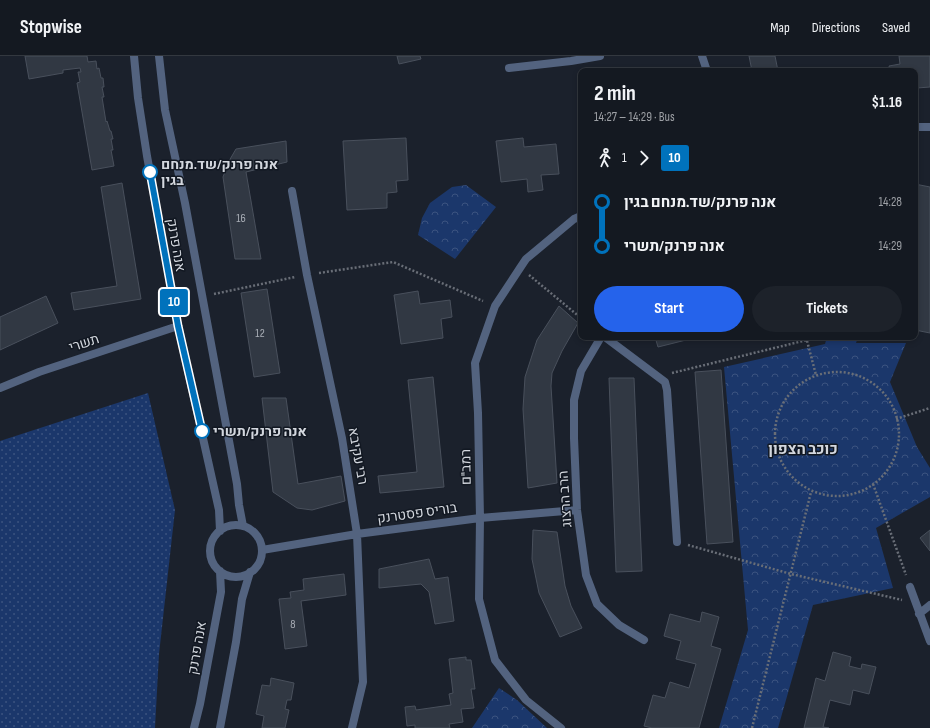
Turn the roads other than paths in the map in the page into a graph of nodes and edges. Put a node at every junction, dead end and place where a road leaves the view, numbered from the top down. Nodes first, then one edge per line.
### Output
1 (134, 56) edge
2 (159, 56) edge
3 (600, 56) edge
4 (702, 56) edge
5 (509, 68) dead end
6 (706, 68) edge
7 (918, 127) edge
8 (930, 127) edge
9 (292, 191) dead end
10 (578, 218) edge
11 (178, 326) junction
12 (599, 340) edge
13 (609, 340) edge
14 (0, 388) edge
15 (577, 510) junction
16 (480, 518) junction
17 (243, 526) junction
18 (220, 531) junction
19 (357, 534) junction
20 (677, 542) road end
21 (262, 550) junction
22 (220, 571) junction
23 (250, 572) junction
24 (910, 587) road end
25 (930, 605) edge
26 (919, 614) junction
27 (644, 640) dead end
28 (930, 641) edge
29 (194, 728) edge
30 (220, 728) edge
31 (352, 728) edge
32 (561, 728) edge

1 - 11 street, אנה פרנק
2 - 17 street, אנה פרנק
3 - 5 street
4 - 6 street
7 - 8 street
9 - 19 street, רבי עקיבא
10 - 16 street, רמב"ם
11 - 14 street, תשרי
11 - 18 street, אנה פרנק
12 - 15 street, הרב הרצוג
13 - 20 street
15 - 16 street, בוריס פסטרנק
15 - 27 street, הרב הרצוג
16 - 19 street, בוריס פסטרנק
16 - 32 street, רמב"ם
17 - 18 street
17 - 21 street
18 - 22 street
19 - 21 street, בוריס פסטרנק
19 - 31 street, רבי עקיבא
21 - 23 street
22 - 23 street
22 - 29 street, אנה פרנק
23 - 30 street
24 - 26 street
25 - 26 street
26 - 28 street

